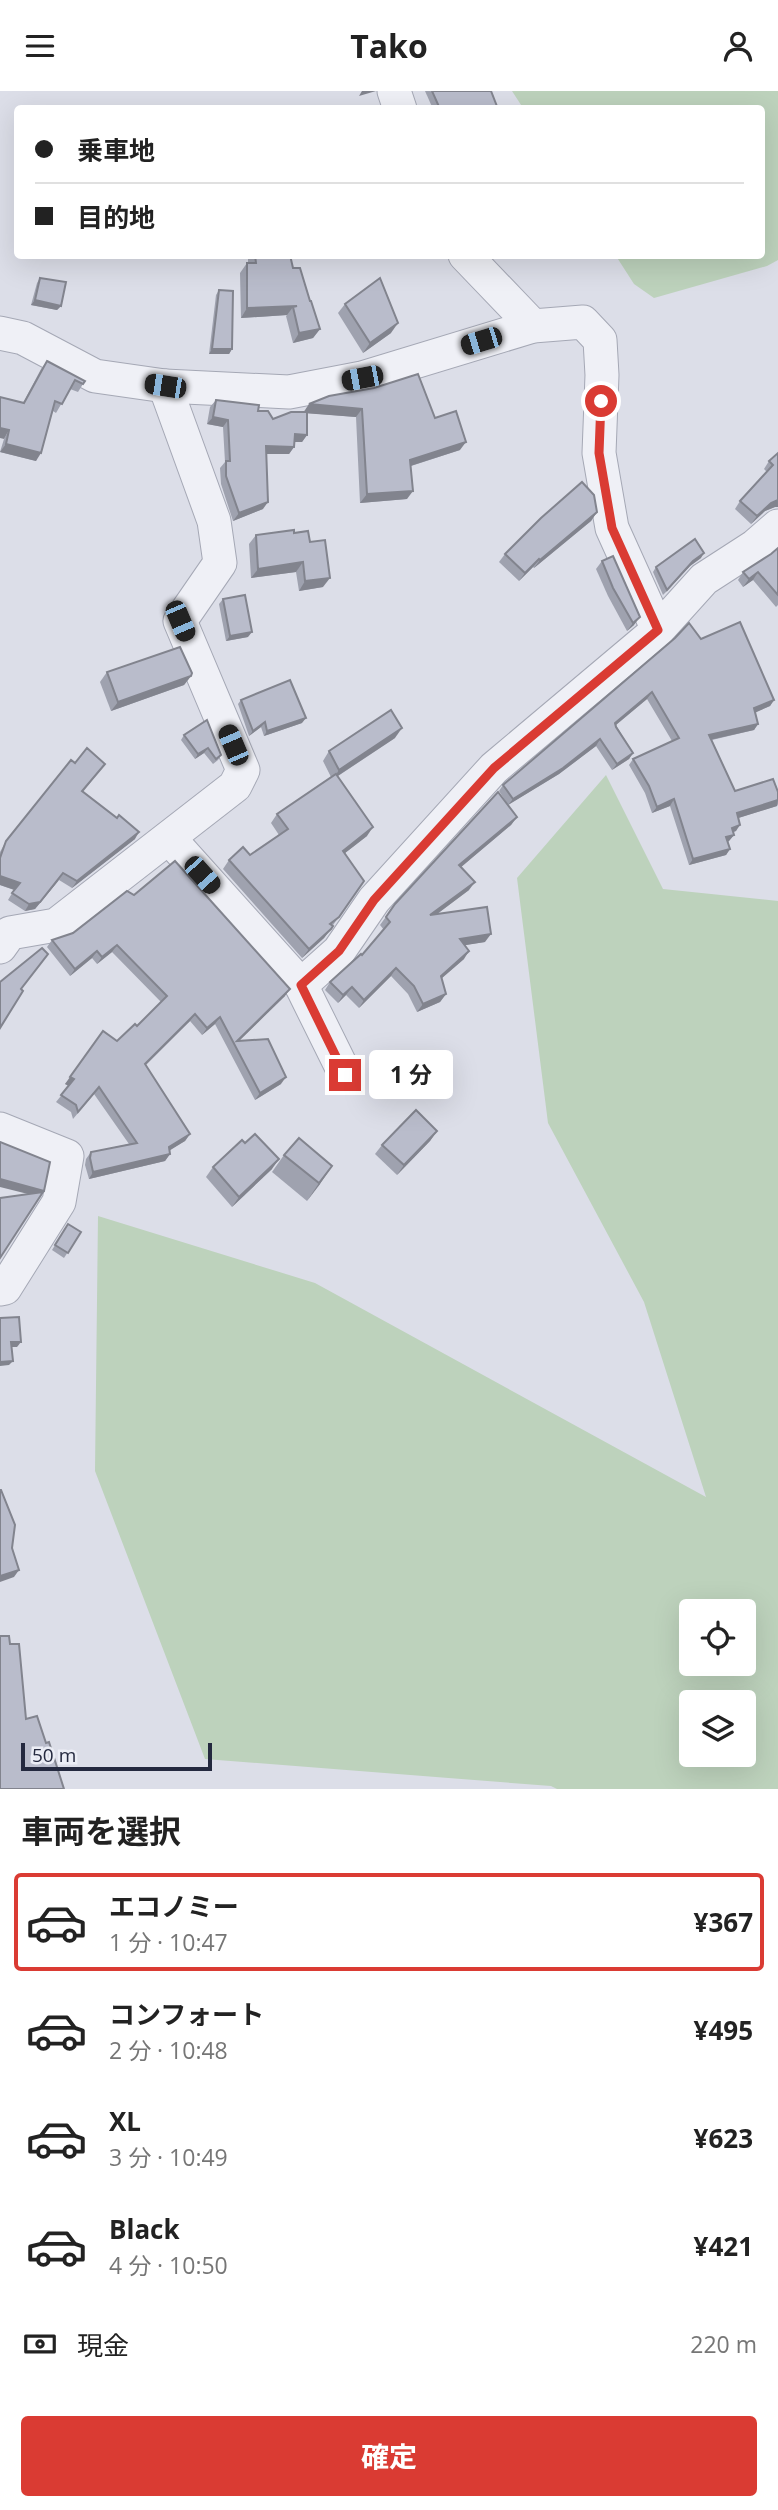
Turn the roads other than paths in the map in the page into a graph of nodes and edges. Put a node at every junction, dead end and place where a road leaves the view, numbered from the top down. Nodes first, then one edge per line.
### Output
1 (469, 259) edge
2 (533, 326) junction
3 (0, 333) edge
4 (165, 386) junction
5 (778, 526) edge
6 (658, 630) junction
7 (169, 838) junction
8 (0, 947) edge
9 (301, 985) junction
10 (345, 1075) dead end
11 (0, 1129) edge
12 (0, 1289) edge

1 - 2 street
2 - 4 street
2 - 6 street
3 - 4 street
4 - 7 street
5 - 6 street
6 - 9 street
7 - 8 street
7 - 9 street
9 - 10 street
11 - 12 street

